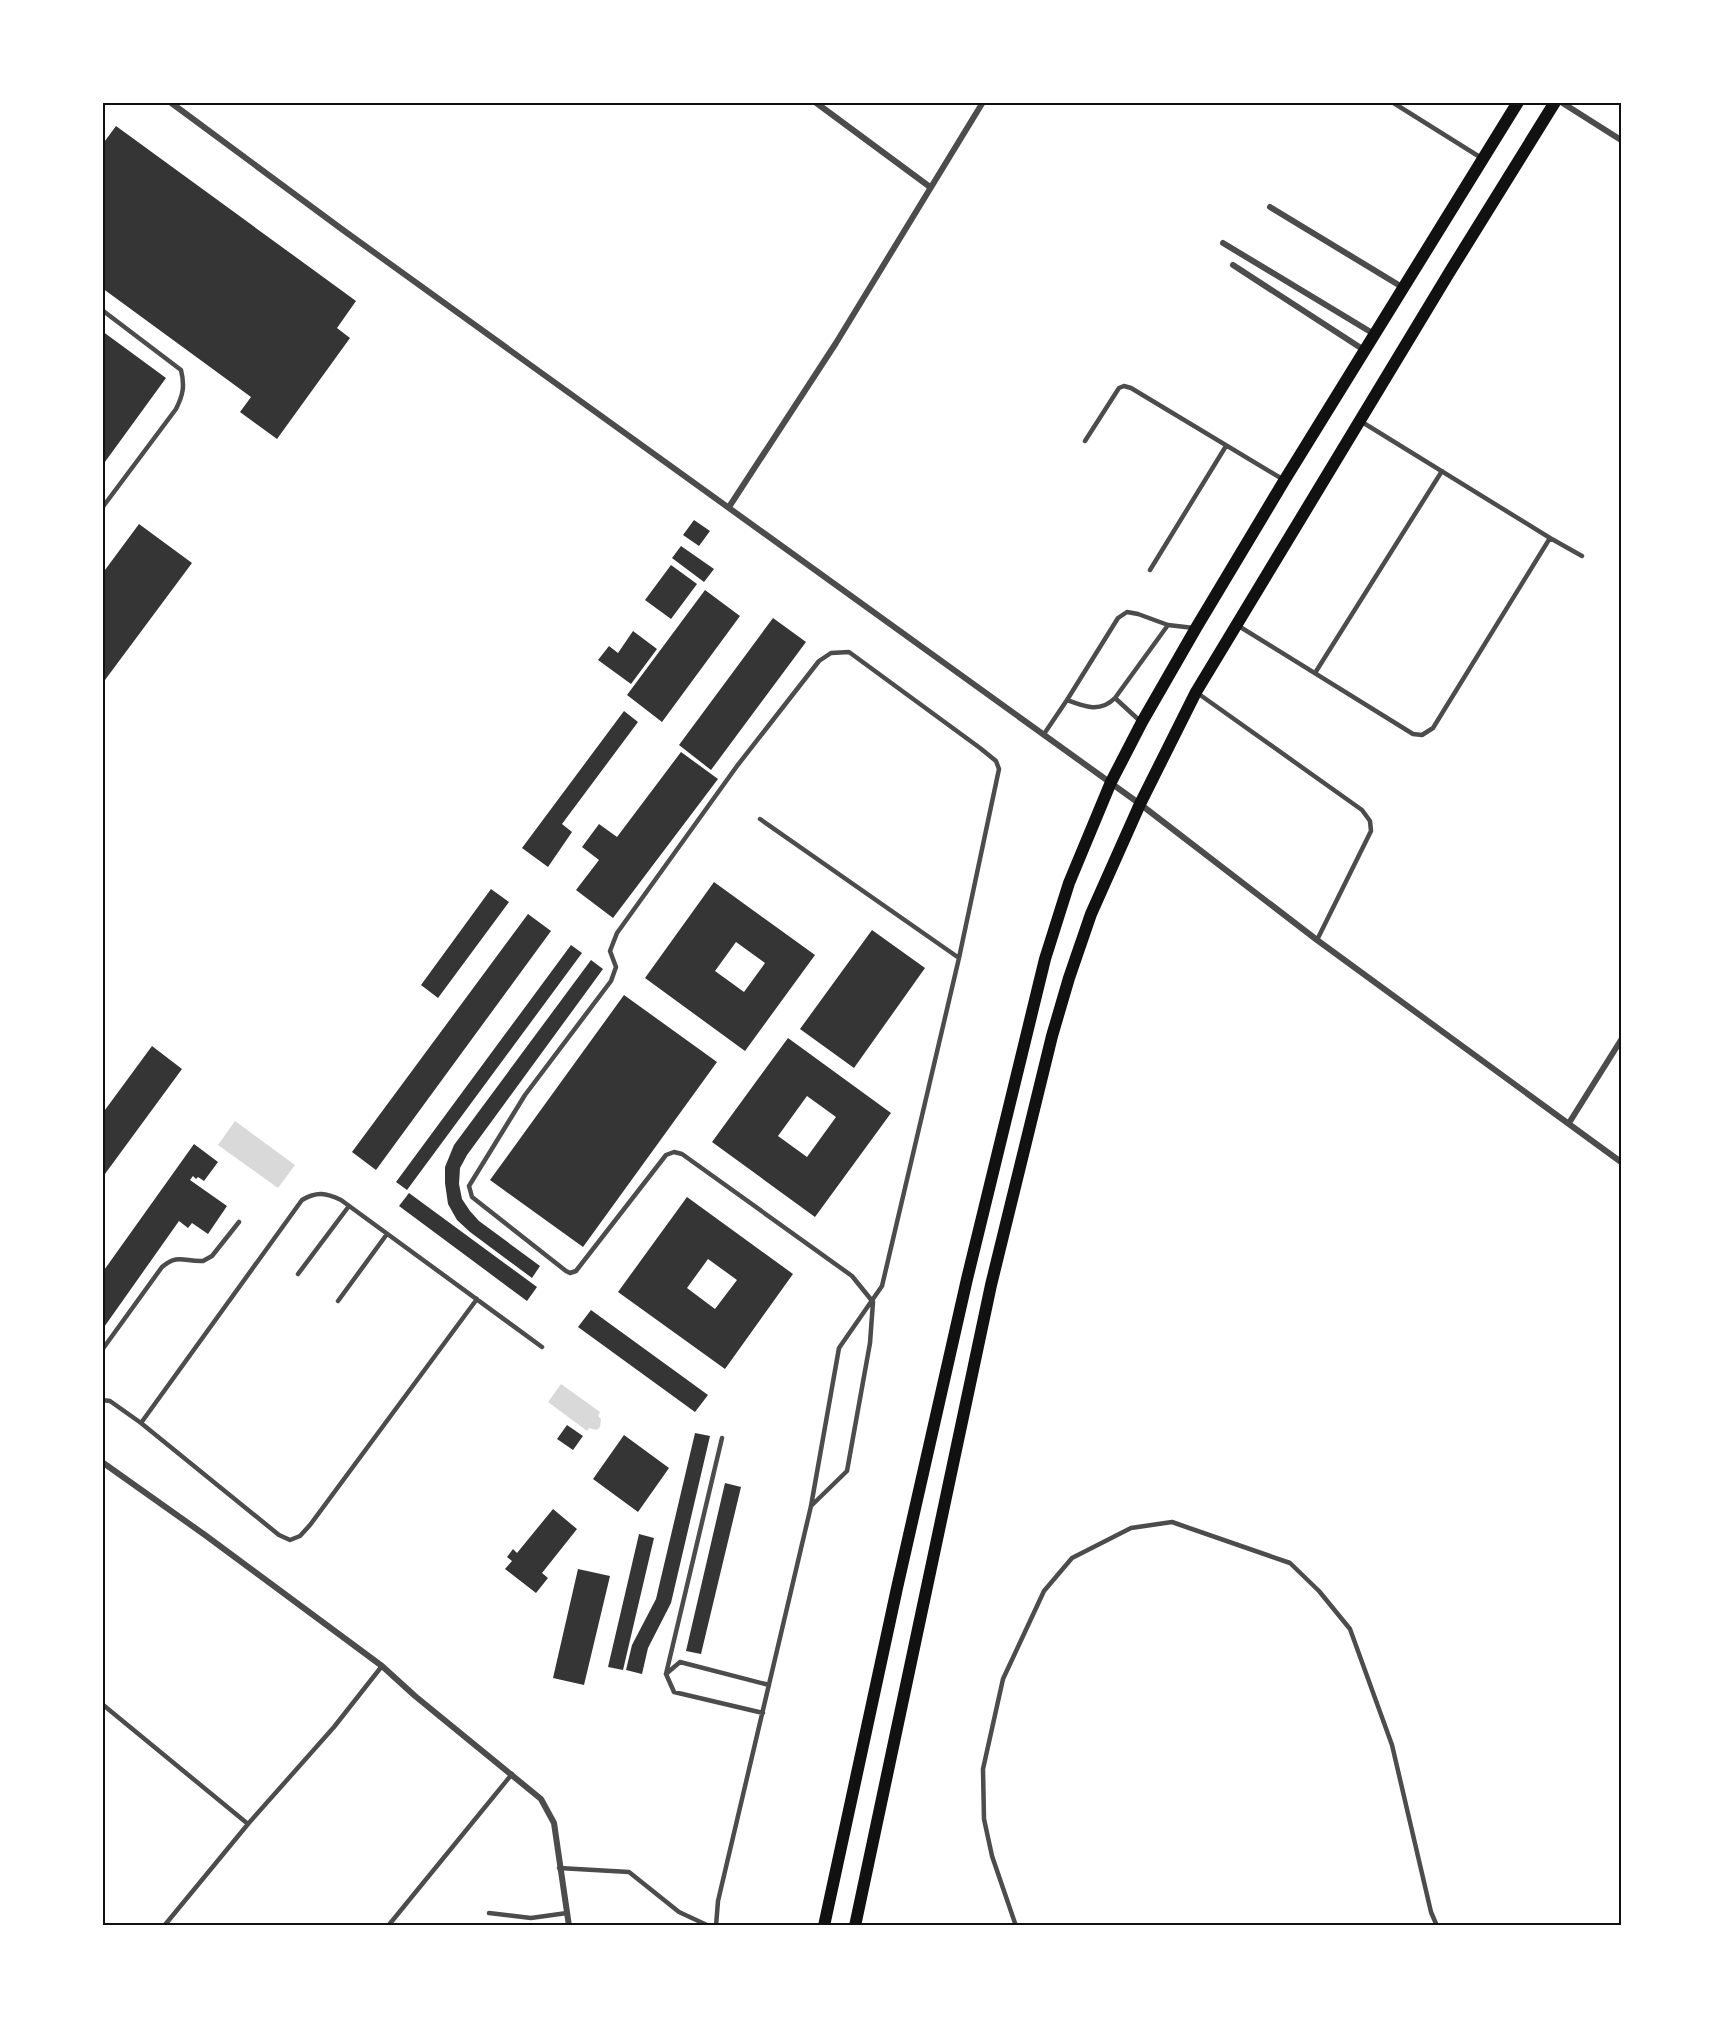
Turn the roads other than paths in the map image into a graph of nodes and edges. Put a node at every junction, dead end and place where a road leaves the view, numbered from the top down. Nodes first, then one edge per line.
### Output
1 (170, 102) edge
2 (814, 102) edge
3 (982, 102) edge
4 (1392, 102) edge
5 (1406, 102) edge
6 (1518, 102) edge
7 (1555, 102) edge
8 (1561, 102) edge
9 (1402, 108) junction
10 (1621, 140) edge
11 (1483, 159) junction
12 (930, 187) junction
13 (1270, 207) dead end
14 (1223, 243) dead end
15 (1233, 265) dead end
16 (1402, 287) junction
17 (102, 310) edge
18 (1374, 334) junction
19 (1364, 350) junction
20 (1359, 421) junction
21 (1084, 441) dead end
22 (1226, 446) junction
23 (1442, 471) junction
24 (1284, 481) junction
25 (729, 507) junction
26 (102, 508) edge
27 (1550, 538) junction
28 (1582, 556) dead end
29 (1150, 570) dead end
30 (1236, 625) junction
31 (1168, 626) junction
32 (1196, 628) junction
33 (1315, 673) junction
34 (1196, 692) junction
35 (1115, 698) junction
36 (1067, 700) junction
37 (1142, 723) junction
38 (1044, 734) junction
39 (1111, 782) junction
40 (1140, 804) junction
41 (760, 819) dead end
42 (1317, 940) junction
43 (959, 958) junction
44 (1621, 1040) edge
45 (1569, 1124) junction
46 (1621, 1162) edge
47 (349, 1206) junction
48 (239, 1222) dead end
49 (387, 1234) junction
50 (298, 1274) dead end
51 (477, 1299) junction
52 (338, 1301) dead end
53 (873, 1302) junction
54 (542, 1347) dead end
55 (102, 1350) edge
56 (102, 1400) edge
57 (141, 1423) junction
58 (722, 1438) dead end
59 (102, 1462) edge
60 (812, 1506) junction
61 (382, 1666) junction
62 (666, 1674) junction
63 (769, 1684) junction
64 (102, 1704) edge
65 (763, 1713) junction
66 (512, 1774) junction
67 (248, 1824) junction
68 (559, 1868) junction
69 (489, 1913) dead end
70 (567, 1913) junction
71 (164, 1926) edge
72 (388, 1926) edge
73 (569, 1926) edge
74 (709, 1926) edge
75 (716, 1926) edge
76 (824, 1926) edge
77 (855, 1926) edge
78 (1016, 1926) edge
79 (1437, 1926) edge

1 - 25 street
2 - 12 street
3 - 12 street
4 - 9 lane
5 - 9 lane
6 - 11 main road
7 - 20 main road
8 - 10 street
9 - 11 lane
11 - 16 main road
12 - 25 street
13 - 16 street
14 - 18 street
15 - 19 street
16 - 18 main road
17 - 26 lane
18 - 19 main road
19 - 24 main road
20 - 23 lane
20 - 30 main road
21 - 22 lane
22 - 24 lane
22 - 29 lane
23 - 27 lane
23 - 33 lane
24 - 32 main road
25 - 38 street
27 - 28 lane
27 - 33 lane
30 - 33 lane
30 - 34 main road
31 - 32 lane
31 - 35 lane
31 - 36 lane
32 - 37 main road
34 - 40 main road
34 - 42 lane
35 - 36 lane
35 - 37 lane
36 - 38 lane
37 - 39 main road
38 - 39 street
39 - 40 street
39 - 76 main road
40 - 42 street
40 - 77 main road
41 - 43 lane
42 - 45 street
43 - 53 lane
43 - 53 lane
44 - 45 street
45 - 46 street
47 - 49 lane
47 - 50 lane
47 - 57 lane
48 - 55 lane
49 - 51 lane
49 - 52 lane
51 - 54 lane
51 - 57 lane
53 - 60 lane
53 - 60 lane
56 - 57 lane
58 - 62 lane
59 - 61 street
60 - 63 lane
61 - 66 street
61 - 67 lane
62 - 63 lane
62 - 65 lane
63 - 65 lane
64 - 67 lane
65 - 75 lane
66 - 68 street
66 - 72 lane
67 - 71 lane
68 - 70 street
68 - 74 lane
69 - 70 lane
70 - 73 street
78 - 79 lane

